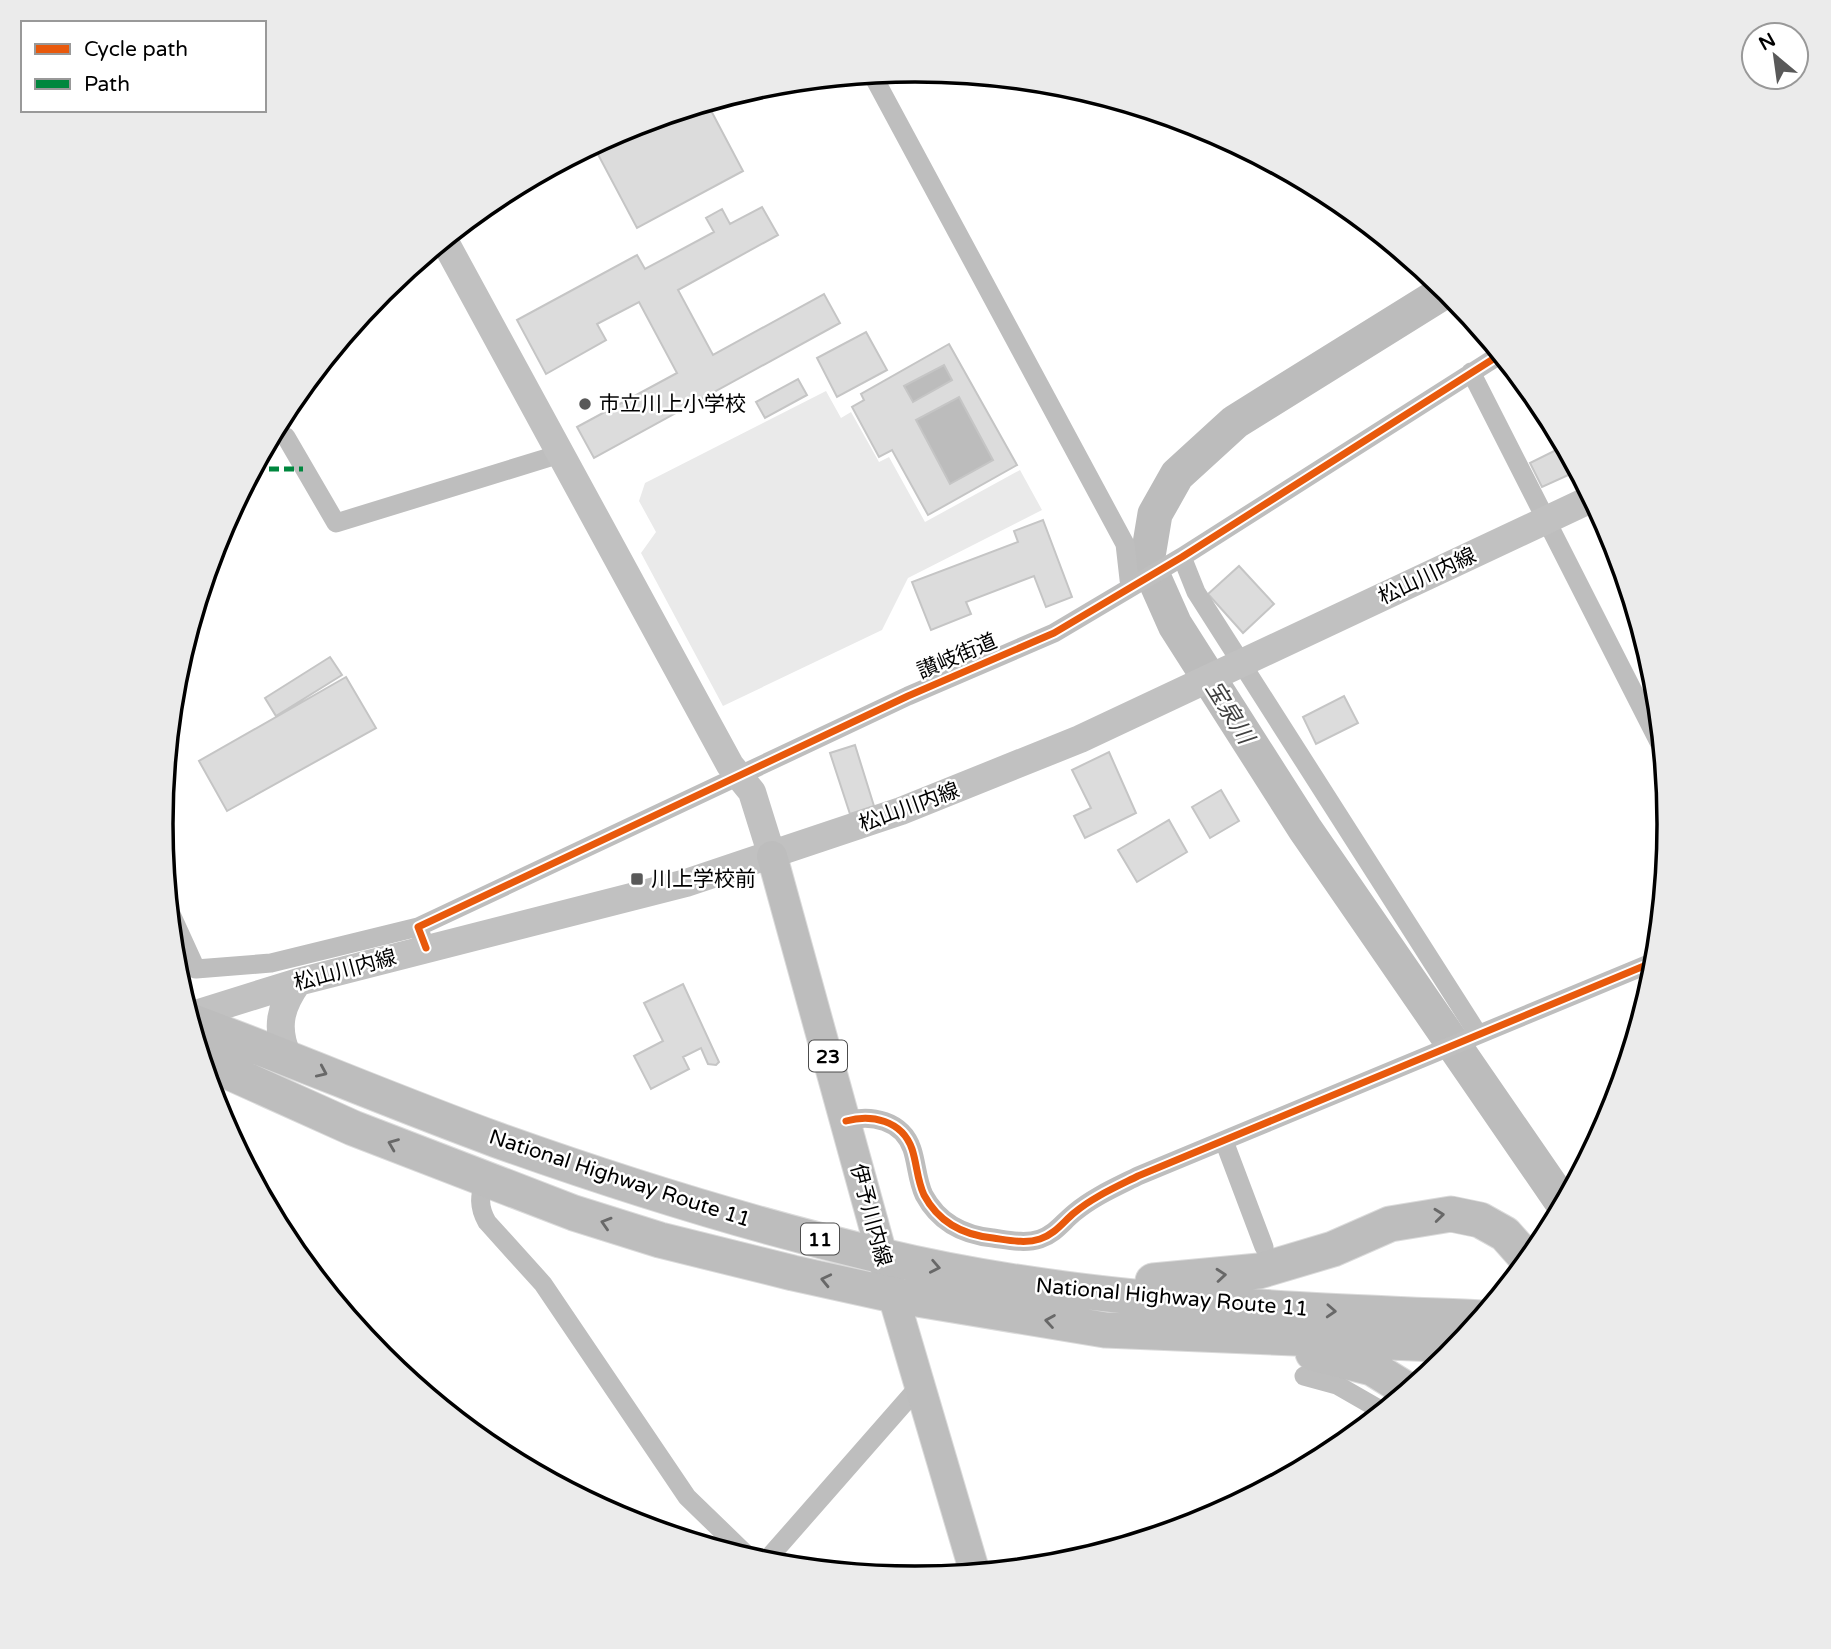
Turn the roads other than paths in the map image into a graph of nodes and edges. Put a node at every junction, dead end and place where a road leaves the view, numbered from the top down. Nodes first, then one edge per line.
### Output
1 (877, 84) edge
2 (448, 248) edge
3 (1493, 359) edge
4 (1471, 372) junction
5 (286, 437) dead end
6 (560, 454) junction
7 (1584, 502) edge
8 (1547, 519) junction
9 (1179, 559) junction
10 (1134, 586) junction
11 (1238, 665) junction
12 (1651, 725) edge
13 (739, 776) junction
14 (772, 856) junction
15 (422, 938) junction
16 (183, 941) edge
17 (1643, 966) edge
18 (298, 982) junction
19 (199, 1015) edge
20 (201, 1022) edge
21 (1474, 1035) junction
22 (288, 1057) junction
23 (214, 1065) edge
24 (846, 1121) junction
25 (1224, 1141) junction
26 (484, 1180) junction
27 (1264, 1247) dead end
28 (1521, 1253) edge
29 (882, 1256) junction
30 (1105, 1291) junction
31 (893, 1295) junction
32 (1471, 1317) edge
33 (1105, 1330) junction
34 (1445, 1344) edge
35 (1304, 1376) dead end
36 (922, 1384) junction
37 (1401, 1386) edge
38 (1375, 1407) edge
39 (735, 1544) edge
40 (773, 1552) edge
41 (973, 1564) edge

1 - 10 street
2 - 6 main road
3 - 4 street, 讃岐街道
4 - 8 street
4 - 9 street, 讃岐街道
5 - 6 street
6 - 13 main road
7 - 8 main road, 松山川内線
8 - 11 main road, 松山川内線
8 - 12 street
9 - 10 street, 讃岐街道
9 - 11 street
10 - 13 street, 讃岐街道
11 - 14 main road, 松山川内線
11 - 21 street
13 - 14 main road
13 - 15 street, 讃岐街道
14 - 15 main road, 松山川内線
14 - 24 main road, 伊予川内線 / 23
15 - 16 street, 讃岐街道
15 - 18 main road, 松山川内線
17 - 21 street
18 - 19 main road, 松山川内線
18 - 22 main road
20 - 22 highway, National Highway Route 11 / 11
21 - 25 street
22 -> 29 highway, National Highway Route 11 / 11
26 -> 23 highway, National Highway Route 11 / 11
24 - 25 street
24 - 29 main road, 伊予川内線 / 23
25 - 27 street
31 -> 26 highway, National Highway Route 11 / 11
26 - 39 street
30 -> 28 highway
29 -> 30 highway, National Highway Route 11 / 11
29 - 31 main road, 伊予川内線 / 23
30 -> 32 highway, National Highway Route 11 / 11
33 -> 31 highway, National Highway Route 11 / 11
31 - 36 main road, 伊予川内線 / 23
33 - 34 highway, National Highway Route 11 / 11
33 - 37 highway
35 - 38 street
36 - 40 street
36 - 41 main road, 伊予川内線 / 23

